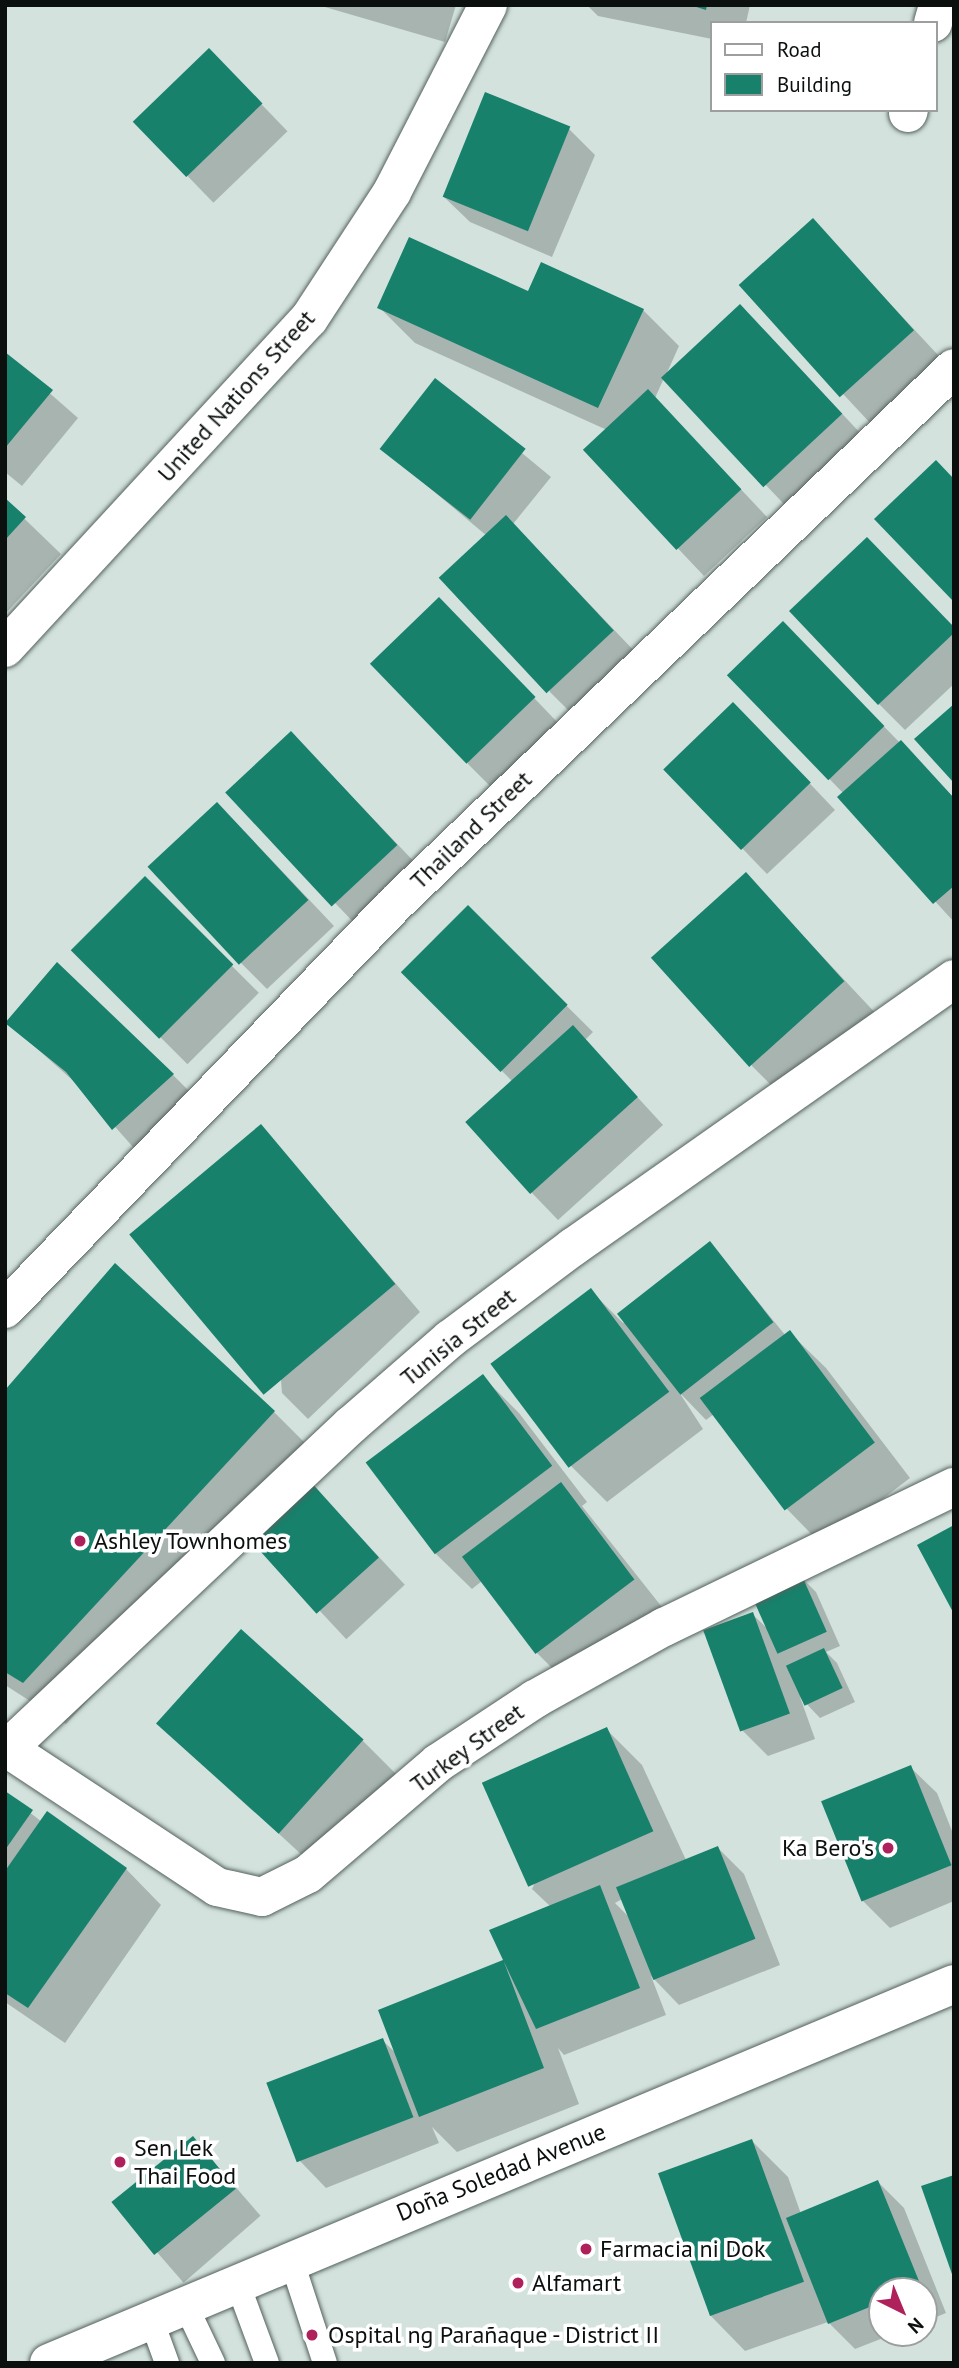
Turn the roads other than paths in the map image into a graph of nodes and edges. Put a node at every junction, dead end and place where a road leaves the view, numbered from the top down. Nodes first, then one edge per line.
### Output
1 (488, 5) edge
2 (954, 368) edge
3 (5, 648) edge
4 (954, 979) edge
5 (5, 1309) edge
6 (954, 1487) edge
7 (6, 1748) edge
8 (954, 1984) edge
9 (291, 2259) junction
10 (237, 2282) junction
11 (168, 2312) junction
12 (49, 2363) edge
13 (167, 2363) edge
14 (213, 2363) edge
15 (267, 2363) edge
16 (325, 2363) edge

1 - 3 street, United Nations Street
2 - 5 street, Thailand Street
4 - 7 street, Tunisia Street
6 - 7 street, Turkey Street
8 - 9 street, Doña Soledad Avenue
9 - 10 street, Doña Soledad Avenue
9 - 16 lane
10 - 11 street, Doña Soledad Avenue
10 - 15 lane
11 - 12 street, Doña Soledad Avenue
11 - 13 lane
11 - 14 lane

